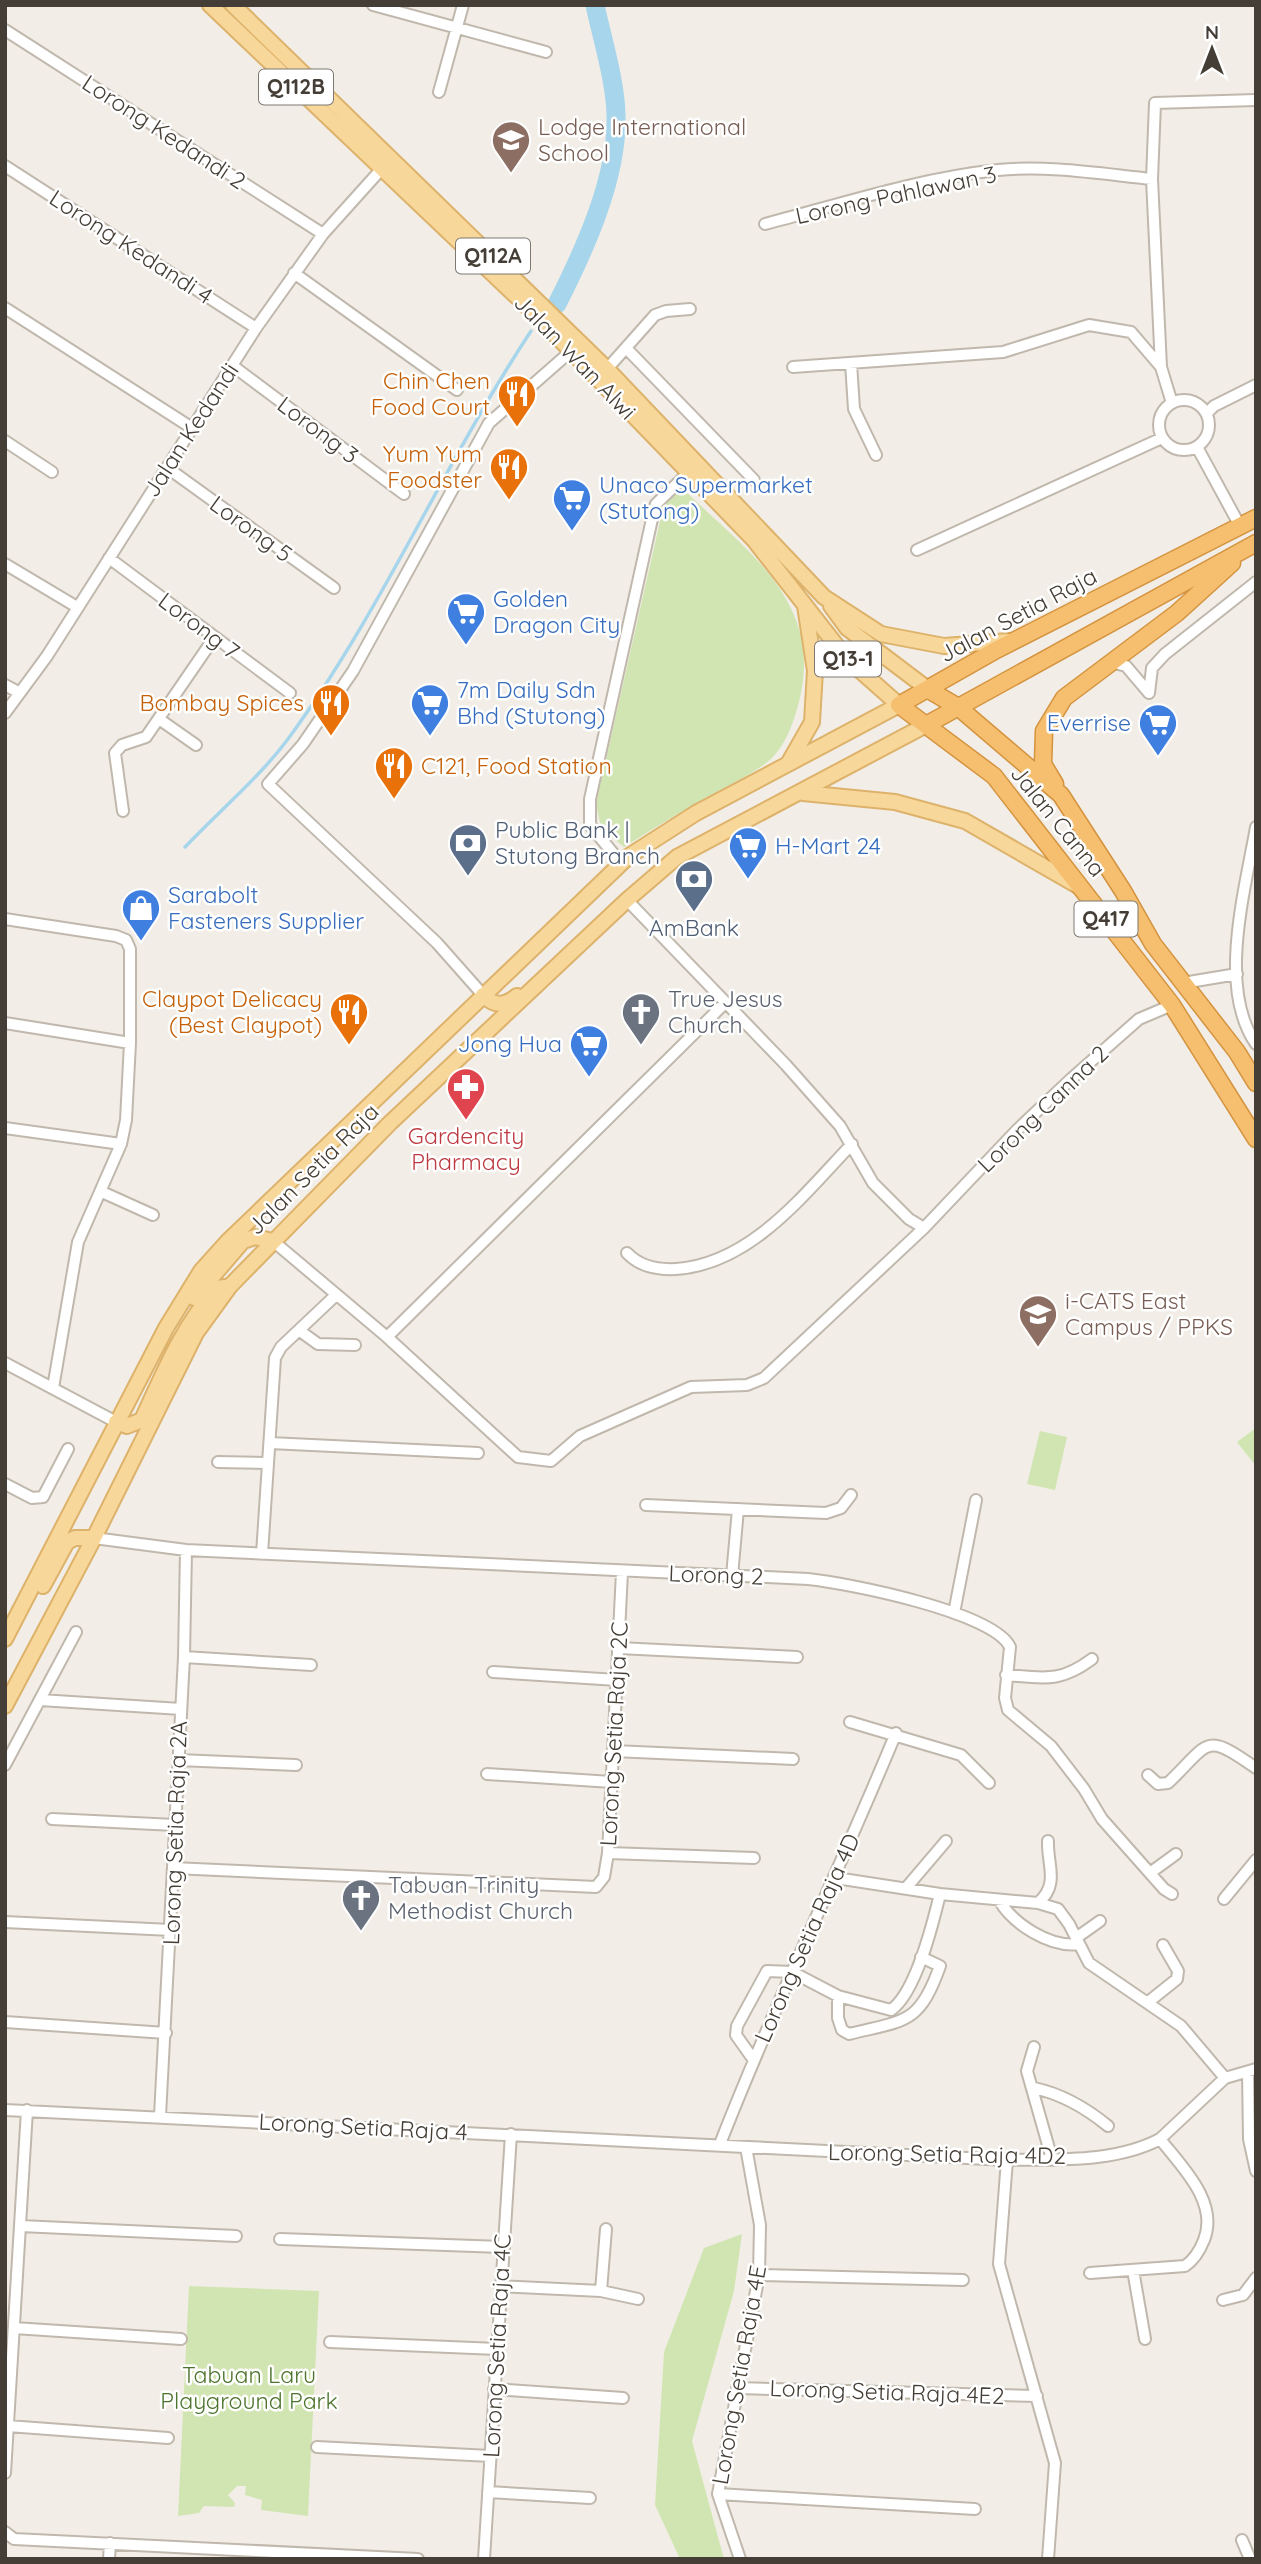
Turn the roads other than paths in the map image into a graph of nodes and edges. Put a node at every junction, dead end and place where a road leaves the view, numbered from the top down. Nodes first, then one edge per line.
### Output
1 (210, 5) edge
2 (373, 5) edge
3 (463, 5) edge
4 (241, 8) edge
5 (456, 28) junction
6 (5, 30) edge
7 (546, 52) dead end
8 (439, 92) dead end
9 (1256, 100) edge
10 (392, 158) junction
11 (5, 166) edge
12 (381, 170) junction
13 (1152, 179) junction
14 (765, 224) dead end
15 (323, 234) junction
16 (294, 273) junction
17 (5, 307) edge
18 (690, 309) dead end
19 (546, 317) junction
20 (256, 328) junction
21 (626, 348) junction
22 (570, 352) junction
23 (851, 363) junction
24 (233, 366) junction
25 (793, 367) dead end
26 (1160, 367) junction
27 (607, 369) junction
28 (1256, 385) edge
29 (457, 390) dead end
30 (1172, 402) junction
31 (1207, 413) junction
32 (192, 428) junction
33 (1162, 438) junction
34 (5, 441) edge
35 (1197, 447) junction
36 (876, 455) dead end
37 (169, 469) junction
38 (52, 472) dead end
39 (688, 473) junction
40 (754, 480) dead end
41 (404, 494) dead end
42 (1256, 518) edge
43 (1240, 526) junction
44 (1254, 544) edge
45 (917, 550) dead end
46 (109, 558) junction
47 (5, 564) edge
48 (1256, 582) edge
49 (334, 588) dead end
50 (824, 597) junction
51 (805, 605) junction
52 (77, 607) junction
53 (214, 638) junction
54 (1013, 641) junction
55 (1111, 662) junction
56 (5, 685) edge
57 (929, 690) junction
58 (20, 693) junction
59 (290, 693) dead end
60 (899, 705) junction
61 (958, 707) junction
62 (5, 713) edge
63 (159, 719) junction
64 (926, 725) junction
65 (196, 745) dead end
66 (787, 766) junction
67 (802, 793) junction
68 (1061, 794) junction
69 (123, 811) dead end
70 (1256, 827) edge
71 (621, 863) junction
72 (1085, 890) junction
73 (627, 900) junction
74 (5, 919) edge
75 (552, 970) junction
76 (1237, 974) junction
77 (1183, 983) junction
78 (483, 995) junction
79 (724, 1004) junction
80 (1172, 1005) junction
81 (5, 1023) edge
82 (130, 1042) junction
83 (1256, 1044) edge
84 (1256, 1083) edge
85 (5, 1128) edge
86 (1256, 1139) edge
87 (121, 1144) junction
88 (852, 1144) junction
89 (102, 1192) junction
90 (153, 1215) dead end
91 (909, 1219) junction
92 (924, 1228) junction
93 (914, 1237) junction
94 (273, 1241) junction
95 (627, 1252) dead end
96 (230, 1286) junction
97 (336, 1296) junction
98 (300, 1331) junction
99 (387, 1337) junction
100 (355, 1345) dead end
101 (5, 1363) edge
102 (136, 1381) junction
103 (53, 1388) junction
104 (116, 1422) junction
105 (270, 1443) junction
106 (68, 1449) dead end
107 (478, 1453) dead end
108 (218, 1462) dead end
109 (268, 1463) junction
110 (5, 1485) edge
111 (850, 1494) dead end
112 (976, 1500) dead end
113 (646, 1506) dead end
114 (738, 1509) junction
115 (94, 1538) junction
116 (186, 1550) junction
117 (262, 1554) junction
118 (622, 1572) junction
119 (732, 1576) junction
120 (21, 1609) junction
121 (954, 1613) junction
122 (76, 1632) dead end
123 (5, 1639) edge
124 (619, 1648) junction
125 (184, 1657) junction
126 (797, 1657) dead end
127 (1093, 1659) dead end
128 (311, 1665) dead end
129 (492, 1672) dead end
130 (1006, 1675) junction
131 (617, 1680) junction
132 (40, 1700) junction
133 (5, 1706) edge
134 (181, 1709) junction
135 (850, 1722) dead end
136 (895, 1733) junction
137 (614, 1751) junction
138 (793, 1759) dead end
139 (178, 1760) junction
140 (5, 1765) edge
141 (296, 1765) dead end
142 (1256, 1768) edge
143 (487, 1774) dead end
144 (1148, 1776) dead end
145 (612, 1782) junction
146 (989, 1783) dead end
147 (52, 1819) dead end
148 (175, 1825) junction
149 (946, 1841) dead end
150 (1048, 1841) dead end
151 (608, 1853) junction
152 (1177, 1854) dead end
153 (754, 1858) dead end
154 (1256, 1860) edge
155 (173, 1868) junction
156 (1150, 1873) junction
157 (836, 1878) junction
158 (906, 1888) junction
159 (940, 1894) junction
160 (1172, 1894) dead end
161 (1224, 1899) dead end
162 (999, 1900) junction
163 (1038, 1903) junction
164 (1100, 1921) dead end
165 (5, 1922) edge
166 (171, 1930) junction
167 (1078, 1941) junction
168 (1163, 1945) dead end
169 (921, 1957) junction
170 (792, 1972) junction
171 (838, 1996) junction
172 (1147, 2003) junction
173 (5, 2022) edge
174 (166, 2033) junction
175 (1034, 2047) dead end
176 (753, 2059) junction
177 (1252, 2070) edge
178 (1225, 2078) junction
179 (1034, 2088) junction
180 (5, 2110) edge
181 (27, 2110) junction
182 (160, 2116) junction
183 (1108, 2126) dead end
184 (511, 2133) junction
185 (1160, 2139) junction
186 (720, 2144) junction
187 (746, 2147) junction
188 (1052, 2159) junction
189 (1007, 2160) junction
190 (1256, 2171) edge
191 (21, 2226) junction
192 (606, 2229) dead end
193 (236, 2236) dead end
194 (280, 2239) dead end
195 (502, 2247) junction
196 (5, 2263) edge
197 (18, 2263) junction
198 (1133, 2270) junction
199 (1090, 2273) dead end
200 (759, 2275) junction
201 (1256, 2277) edge
202 (963, 2280) dead end
203 (500, 2286) junction
204 (601, 2291) junction
205 (638, 2299) dead end
206 (1223, 2300) dead end
207 (14, 2328) junction
208 (181, 2339) dead end
209 (1145, 2339) dead end
210 (330, 2342) dead end
211 (497, 2349) junction
212 (8, 2367) edge
213 (737, 2388) junction
214 (494, 2389) junction
215 (1037, 2396) junction
216 (622, 2398) dead end
217 (8, 2426) junction
218 (168, 2438) dead end
219 (317, 2447) dead end
220 (490, 2456) junction
221 (5, 2470) edge
222 (488, 2492) junction
223 (718, 2494) junction
224 (590, 2498) dead end
225 (975, 2509) dead end
226 (7, 2534) edge
227 (1242, 2540) dead end
228 (110, 2543) junction
229 (109, 2559) edge
230 (418, 2559) edge
231 (484, 2559) edge
232 (740, 2559) edge
233 (1048, 2559) edge
234 (1250, 2559) edge

1 - 12 main road, Jalan Wan Alwi / Q112B
2 - 5 street
3 - 5 street
4 - 10 main road, Jalan Wan Alwi / Q112A
5 - 7 street
5 - 8 street
6 - 15 street, Lorong Kedandi 2
9 - 13 street
10 - 12 street, Jalan Kedandi
10 - 19 main road, Jalan Wan Alwi / Q112A
11 - 20 street, Lorong Kedandi 4
12 - 15 street, Jalan Kedandi
12 - 19 main road, Jalan Wan Alwi / Q112B
13 - 14 street, Lorong Pahlawan 3
13 - 26 street
15 - 16 street, Jalan Kedandi
16 - 20 street, Jalan Kedandi
16 - 29 street
17 - 32 street
18 - 21 street
19 - 22 main road, Jalan Wan Alwi / Q112B
19 - 27 main road, Jalan Wan Alwi / Q112A
20 - 24 street, Jalan Kedandi
21 - 27 street
21 - 40 street
22 - 39 main road, Jalan Wan Alwi / Q112B
22 - 78 street
23 - 25 street
23 - 26 street
23 - 36 street
24 - 32 street, Jalan Kedandi
24 - 41 street, Lorong 3
26 - 30 street
27 - 50 main road, Jalan Wan Alwi / Q112A
28 - 31 street
30 - 31 street
30 - 33 street
31 - 35 street
32 - 37 street, Jalan Kedandi
33 - 35 street
33 - 45 street
34 - 38 street
35 - 43 street
37 - 46 street, Jalan Kedandi
37 - 49 street, Lorong 5
39 - 51 main road, Jalan Wan Alwi / Q112B
39 - 71 street
42 - 43 highway, Jalan Setia Raja
43 - 54 highway, Jalan Setia Raja
44 - 55 highway
44 - 61 highway
46 - 52 street, Jalan Kedandi
46 - 53 street, Lorong 7
47 - 52 street
48 - 55 street
50 - 54 main road
50 - 57 main road, Jalan Setia Raja
51 - 60 main road, Jalan Canna / Q13-1
51 - 66 main road
52 - 58 street, Jalan Kedandi
53 - 59 street, Lorong 7
53 - 63 street
54 - 57 highway, Jalan Setia Raja
55 - 68 highway
56 - 58 street
57 - 60 highway
57 - 61 highway, Q417
58 - 62 street, Jalan Kedandi
60 - 64 highway, Jalan Canna / Q417
60 - 66 main road, Jalan Setia Raja
61 - 64 highway
61 - 68 highway, Jalan Canna / Q417
63 - 65 street
63 - 69 street
64 - 67 main road, Jalan Setia Raja
64 - 72 highway, Jalan Canna / Q417
66 - 71 main road, Jalan Setia Raja
67 - 72 main road
67 - 73 main road, Jalan Setia Raja
68 - 77 highway, Jalan Canna / Q417
70 - 76 street
71 - 78 main road, Jalan Setia Raja
72 - 80 highway, Jalan Canna / Q417
73 - 75 main road, Jalan Setia Raja
73 - 79 street
74 - 82 street
75 - 78 main road
75 - 94 main road, Jalan Setia Raja
76 - 77 street
76 - 83 street
77 - 84 highway, Jalan Canna / Q417
78 - 102 main road, Jalan Setia Raja
79 - 88 street
79 - 99 street
80 - 86 highway, Jalan Canna / Q417
80 - 92 street, Lorong Canna 2
81 - 82 street
82 - 87 street
85 - 87 street
87 - 89 street
88 - 91 street
88 - 95 street
89 - 90 street
89 - 103 street
91 - 92 street
91 - 93 street
92 - 93 street, Lorong Canna 2
93 - 99 street, Lorong Canna 2
94 - 96 main road, Jalan Setia Raja
94 - 97 street, Lorong Canna 2
94 - 102 main road
96 - 104 main road
96 - 115 main road, Jalan Setia Raja
97 - 98 street
97 - 99 street, Lorong Canna 2
98 - 100 street
98 - 105 street
101 - 103 street
102 - 104 main road, Jalan Setia Raja
103 - 104 street
104 - 120 main road, Jalan Setia Raja
105 - 107 street
105 - 109 street
106 - 110 street
108 - 109 street
109 - 117 street
111 - 114 street
112 - 121 street
113 - 114 street
114 - 119 street
115 - 116 street, Lorong 2
115 - 120 main road
115 - 133 main road, Jalan Setia Raja
116 - 117 street, Lorong 2
116 - 125 street, Lorong Setia Raja 2A
117 - 118 street, Lorong 2
118 - 119 street, Lorong 2
118 - 124 street, Lorong Setia Raja 2C
119 - 121 street, Lorong 2
120 - 123 main road, Jalan Setia Raja
121 - 130 street, Lorong 2
122 - 132 street
124 - 126 street
124 - 131 street, Lorong Setia Raja 2C
125 - 128 street
125 - 134 street, Lorong Setia Raja 2A
127 - 130 street
129 - 131 street
130 - 156 street, Lorong 2
131 - 137 street, Lorong Setia Raja 2C
132 - 134 street
132 - 140 street
134 - 139 street, Lorong Setia Raja 2A
135 - 136 street
136 - 146 street
136 - 157 street, Lorong Setia Raja 4D
137 - 138 street
137 - 145 street, Lorong Setia Raja 2C
139 - 141 street
139 - 148 street, Lorong Setia Raja 2A
142 - 144 street
143 - 145 street
145 - 151 street, Lorong Setia Raja 2C
147 - 148 street
148 - 155 street, Lorong Setia Raja 2A
149 - 158 street
150 - 163 street
151 - 153 street
151 - 155 street, Lorong Setia Raja 2C
152 - 156 street
154 - 161 street
155 - 166 street, Lorong Setia Raja 2A
156 - 160 street, Lorong 2
157 - 158 street
157 - 170 street, Lorong Setia Raja 4D
158 - 159 street
159 - 162 street
159 - 169 street
162 - 163 street
162 - 167 street
163 - 167 street
164 - 167 street
165 - 166 street
166 - 174 street, Lorong Setia Raja 2A
167 - 172 street
168 - 172 street
169 - 171 street
169 - 171 street
170 - 171 street
170 - 176 street, Lorong Setia Raja 4D
170 - 176 street
172 - 178 street
173 - 174 street
174 - 182 street, Lorong Setia Raja 2A
175 - 179 street
176 - 186 street, Lorong Setia Raja 4D
177 - 178 street
177 - 190 street
178 - 185 street, Lorong Setia Raja 4D2
179 - 183 street
179 - 188 street
180 - 181 street, Lorong Setia Raja 4
181 - 182 street, Lorong Setia Raja 4
181 - 191 street
182 - 184 street, Lorong Setia Raja 4
184 - 186 street, Lorong Setia Raja 4
184 - 195 street, Lorong Setia Raja 4C
185 - 188 street, Lorong Setia Raja 4D2
185 - 198 street
186 - 187 street, Lorong Setia Raja 4D2
187 - 189 street, Lorong Setia Raja 4D2
187 - 200 street, Lorong Setia Raja 4E
188 - 189 street, Lorong Setia Raja 4D2
189 - 215 street
191 - 193 street
191 - 197 street
192 - 204 street
194 - 195 street
195 - 203 street, Lorong Setia Raja 4C
196 - 197 street
197 - 207 street
198 - 199 street
198 - 209 street
200 - 202 street
200 - 213 street, Lorong Setia Raja 4E
201 - 206 street
203 - 204 street
203 - 211 street, Lorong Setia Raja 4C
204 - 205 street
207 - 208 street
207 - 212 street
210 - 211 street
211 - 214 street, Lorong Setia Raja 4C
212 - 217 street
213 - 215 street, Lorong Setia Raja 4E2
213 - 223 street, Lorong Setia Raja 4E
214 - 216 street
214 - 220 street, Lorong Setia Raja 4C
215 - 233 street
217 - 218 street
217 - 221 street
219 - 220 street
220 - 222 street, Lorong Setia Raja 4C
222 - 224 street
222 - 231 street, Lorong Setia Raja 4C
223 - 225 street
223 - 232 street, Lorong Setia Raja 4E
226 - 228 street
227 - 234 street
228 - 229 street
228 - 230 street

